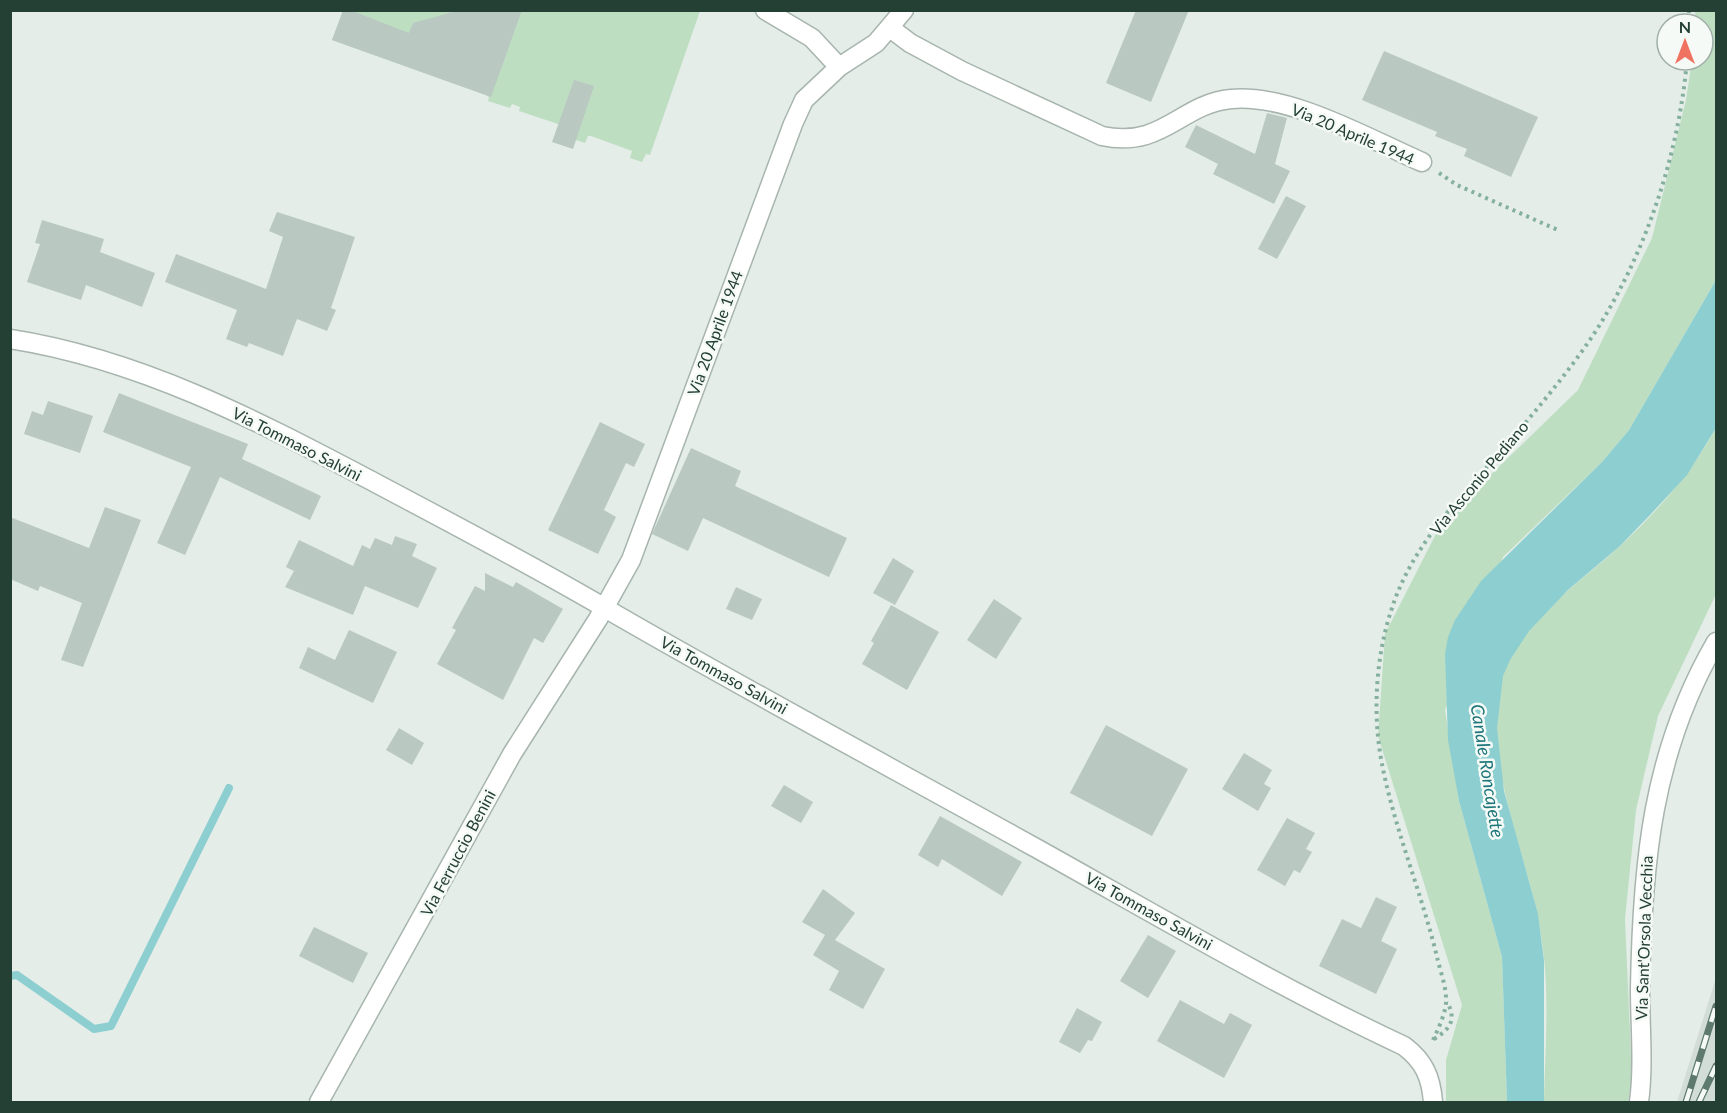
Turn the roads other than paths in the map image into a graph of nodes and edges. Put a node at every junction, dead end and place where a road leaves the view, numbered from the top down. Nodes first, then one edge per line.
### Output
1 (765, 10) edge
2 (904, 10) edge
3 (890, 28) junction
4 (839, 67) junction
5 (1422, 162) road end
6 (10, 339) edge
7 (604, 608) junction
8 (1716, 642) edge
9 (320, 1102) edge
10 (1433, 1102) edge
11 (1639, 1102) edge

1 - 4 street
2 - 3 street, Via 20 Aprile 1944
3 - 4 street, Via 20 Aprile 1944
3 - 5 street, Via 20 Aprile 1944
4 - 7 street, Via 20 Aprile 1944
6 - 7 street, Via Tommaso Salvini
7 - 9 street, Via Ferruccio Benini
7 - 10 street, Via Tommaso Salvini
8 - 11 street, Via Sant'Orsola Vecchia

